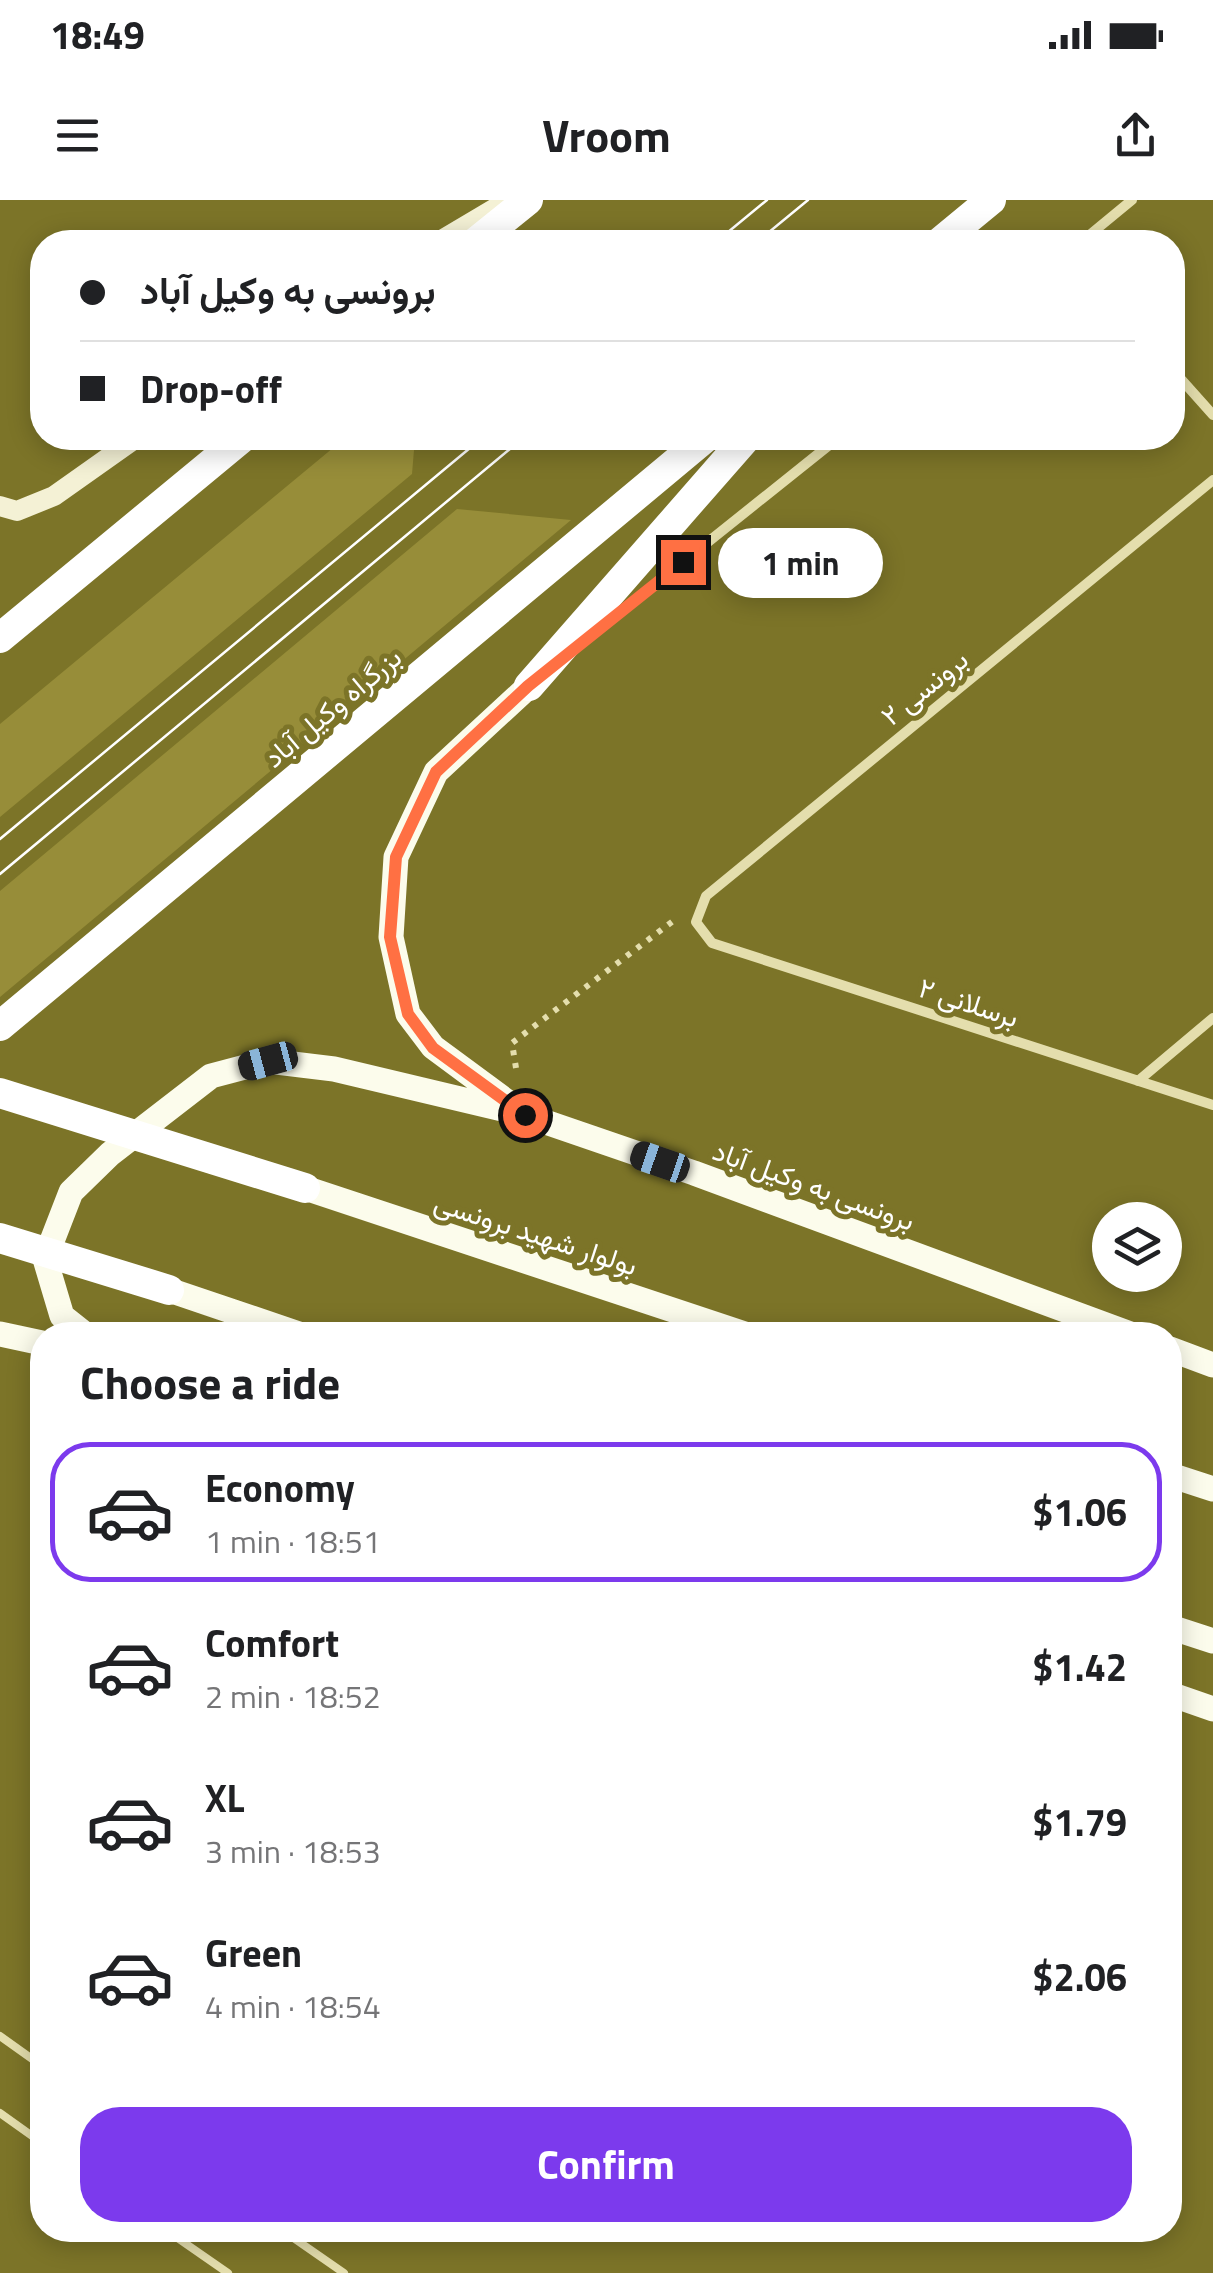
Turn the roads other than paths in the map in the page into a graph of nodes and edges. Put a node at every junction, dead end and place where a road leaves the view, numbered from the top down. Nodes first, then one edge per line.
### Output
1 (509, 200) edge
2 (528, 200) edge
3 (992, 200) edge
4 (1132, 200) edge
5 (458, 230) edge
6 (491, 230) edge
7 (955, 230) edge
8 (1096, 230) edge
9 (1185, 384) edge
10 (1213, 415) edge
11 (118, 450) edge
12 (227, 450) edge
13 (691, 450) edge
14 (735, 450) edge
15 (823, 450) edge
16 (1213, 480) edge
17 (0, 506) edge
18 (0, 638) edge
19 (528, 686) junction
20 (712, 943) joint
21 (1213, 1018) edge
22 (0, 1026) edge
23 (1138, 1081) junction
24 (0, 1093) edge
25 (1213, 1105) edge
26 (525, 1115) junction
27 (306, 1188) joint
28 (0, 1238) edge
29 (169, 1290) joint
30 (70, 1322) edge
31 (264, 1322) edge
32 (709, 1322) edge
33 (1097, 1322) edge
34 (0, 1334) edge
35 (30, 1340) edge
36 (1182, 1353) edge
37 (1213, 1365) edge
38 (1182, 1479) edge
39 (1213, 1490) edge
40 (1182, 1630) edge
41 (1213, 1641) edge
42 (1182, 1698) edge
43 (1213, 1709) edge
44 (0, 2036) edge
45 (30, 2057) edge
46 (0, 2113) edge
47 (30, 2134) edge
48 (183, 2242) edge
49 (299, 2242) edge
50 (228, 2273) edge
51 (344, 2273) edge

1 - 5 street
2 - 6 highway
3 - 7 highway
4 - 8 street
9 - 10 street
11 - 17 street
12 - 18 highway
13 - 22 highway, بزرگراه وکیل آباد
14 - 19 highway
15 - 19 street
16 - 20 street, برونسی ۲
19 - 26 main road, برونسی به وکیل آباد
20 - 23 street, برسلانی ۲
21 - 23 street
23 - 25 street, برسلانی ۲
24 - 27 highway, bridge
26 - 30 main road
26 - 33 main road, برونسی به وکیل آباد
27 - 32 main road, بولوار شهید برونسی
28 - 29 highway, bridge
29 - 31 main road
34 - 35 main road
36 - 37 main road
38 - 39 main road
40 - 41 main road
42 - 43 main road
44 - 45 lane
46 - 47 lane
48 - 50 lane
49 - 51 lane

